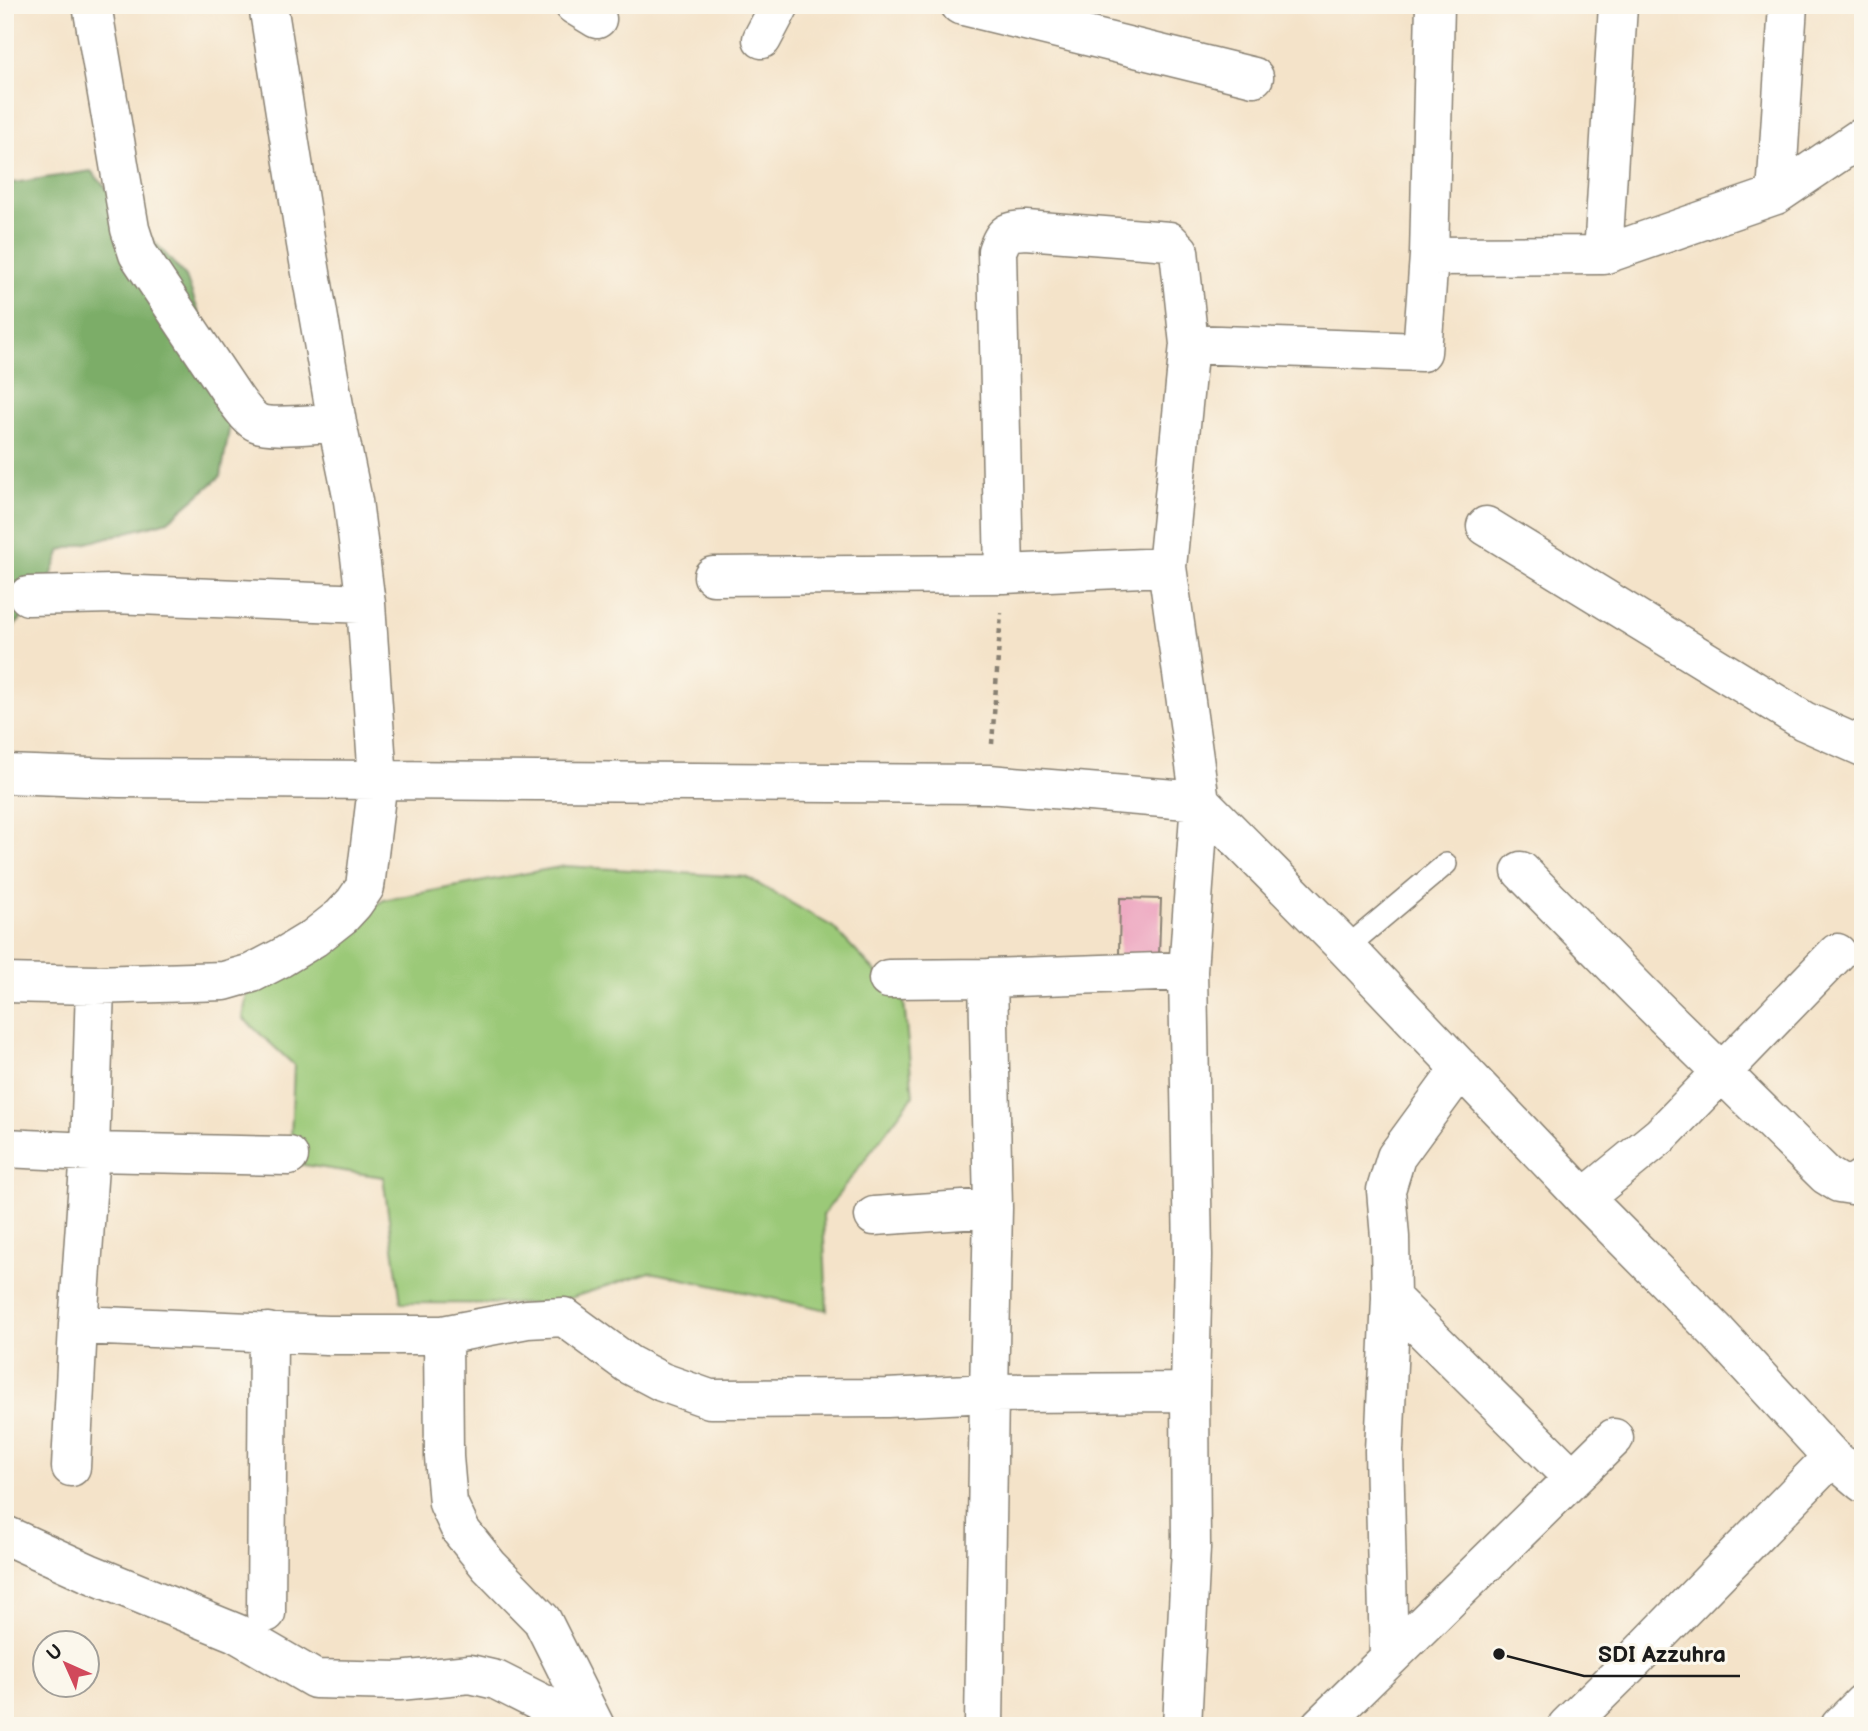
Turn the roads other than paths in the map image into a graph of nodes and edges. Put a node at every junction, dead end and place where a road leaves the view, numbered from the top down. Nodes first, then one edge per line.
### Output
1 (92, 5) edge
2 (268, 5) edge
3 (780, 5) edge
4 (960, 5) edge
5 (1435, 5) edge
6 (1618, 5) edge
7 (1788, 5) edge
8 (1021, 13) edge
9 (762, 39) dead end
10 (1254, 77) dead end
11 (1863, 136) edge
12 (1776, 195) junction
13 (1603, 255) junction
14 (1429, 256) junction
15 (1189, 344) junction
16 (337, 423) junction
17 (1486, 526) dead end
18 (1167, 567) junction
19 (1004, 574) junction
20 (713, 576) dead end
21 (28, 596) dead end
22 (366, 604) junction
23 (1863, 747) edge
24 (5, 774) edge
25 (378, 780) junction
26 (1200, 802) junction
27 (1446, 863) dead end
28 (1521, 871) dead end
29 (1346, 948) junction
30 (1836, 953) dead end
31 (1188, 971) junction
32 (988, 978) junction
33 (888, 979) dead end
34 (5, 983) edge
35 (95, 985) junction
36 (1461, 1068) junction
37 (1722, 1072) junction
38 (5, 1148) edge
39 (90, 1152) junction
40 (289, 1156) dead end
41 (1863, 1178) edge
42 (1584, 1198) junction
43 (993, 1208) junction
44 (874, 1216) dead end
45 (1391, 1298) junction
46 (78, 1325) junction
47 (268, 1332) junction
48 (443, 1335) junction
49 (1189, 1392) junction
50 (989, 1393) junction
51 (1614, 1438) dead end
52 (1832, 1457) junction
53 (71, 1467) dead end
54 (1573, 1478) junction
55 (1863, 1483) edge
56 (5, 1535) edge
57 (266, 1613) dead end
58 (1389, 1658) junction
59 (1863, 1703) edge
60 (587, 1726) edge
61 (595, 1726) edge
62 (984, 1726) edge
63 (1182, 1726) edge
64 (1320, 1726) edge
65 (1567, 1726) edge
66 (1840, 1726) edge

1 - 16 street
2 - 16 street
3 - 9 street
4 - 8 street
5 - 14 street
6 - 13 street
7 - 12 street
8 - 10 street
11 - 12 street
12 - 13 street
13 - 14 street
14 - 15 street
15 - 18 street
15 - 19 street
16 - 22 street
17 - 23 street
18 - 19 street
18 - 26 street
19 - 20 street
21 - 22 street
22 - 25 street
24 - 25 street
25 - 26 street
25 - 35 street
26 - 29 street
26 - 31 street
27 - 29 lane
28 - 37 street
29 - 36 street
30 - 37 street
31 - 32 street
31 - 49 street
32 - 33 street
32 - 43 street
34 - 35 street
35 - 39 street
36 - 42 street
36 - 45 street
37 - 41 street
37 - 42 street
38 - 39 street
39 - 40 street
39 - 46 street
42 - 52 street
43 - 44 street
43 - 50 street
45 - 54 street
45 - 58 street
46 - 47 street
46 - 53 street
47 - 48 street
47 - 57 street
48 - 50 street
48 - 61 street
49 - 50 street
49 - 63 street
50 - 62 street
51 - 54 street
52 - 55 street
52 - 65 street
54 - 58 street
56 - 60 street
58 - 64 street
59 - 66 street

